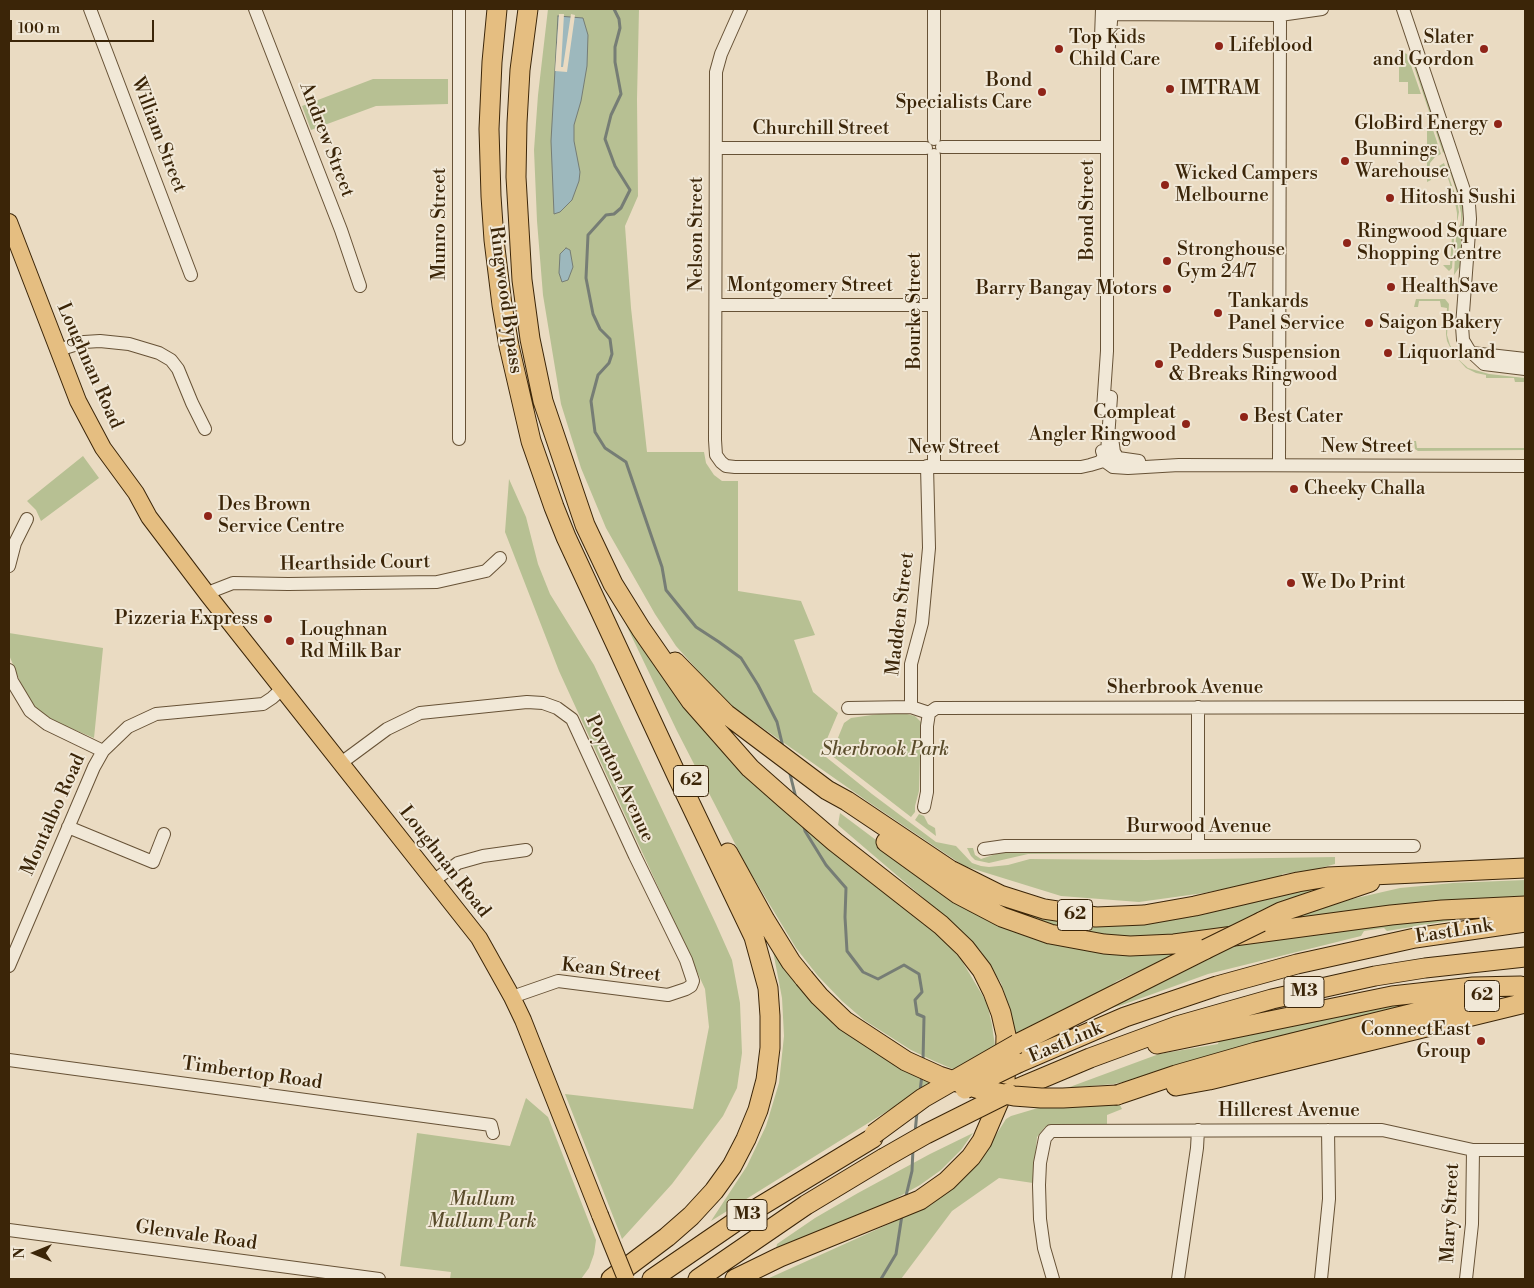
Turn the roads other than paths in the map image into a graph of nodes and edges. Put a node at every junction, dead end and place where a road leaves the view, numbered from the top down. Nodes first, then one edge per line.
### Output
1 (90, 9) edge
2 (255, 9) edge
3 (459, 9) edge
4 (497, 9) edge
5 (528, 9) edge
6 (741, 9) edge
7 (934, 9) edge
8 (1322, 9) edge
9 (1403, 9) edge
10 (1107, 11) edge
11 (1141, 12) edge
12 (1280, 15) junction
13 (934, 147) junction
14 (1107, 147) junction
15 (716, 148) junction
16 (9, 222) edge
17 (9, 244) edge
18 (191, 275) dead end
19 (360, 286) dead end
20 (934, 304) junction
21 (716, 305) junction
22 (58, 350) junction
23 (1107, 351) junction
24 (1472, 353) junction
25 (1525, 359) edge
26 (1525, 369) edge
27 (205, 429) dead end
28 (458, 439) dead end
29 (1112, 456) junction
30 (721, 462) joint
31 (1280, 465) junction
32 (931, 466) junction
33 (1525, 466) edge
34 (567, 475) junction
35 (149, 517) junction
36 (27, 519) dead end
37 (500, 558) dead end
38 (9, 566) edge
39 (586, 579) junction
40 (208, 595) junction
41 (9, 670) edge
42 (282, 689) junction
43 (911, 707) junction
44 (1198, 707) junction
45 (1525, 707) edge
46 (848, 708) dead end
47 (929, 713) junction
48 (103, 751) junction
49 (341, 763) junction
50 (827, 790) junction
51 (924, 807) dead end
52 (68, 827) junction
53 (164, 834) dead end
54 (1198, 846) junction
55 (1414, 846) dead end
56 (984, 849) dead end
57 (526, 850) dead end
58 (1525, 868) edge
59 (1389, 876) junction
60 (433, 881) junction
61 (1525, 906) edge
62 (1525, 922) edge
63 (1525, 957) edge
64 (9, 966) edge
65 (691, 971) joint
66 (1524, 992) edge
67 (512, 997) junction
68 (1090, 1058) junction
69 (9, 1060) edge
70 (493, 1126) dead end
71 (1198, 1130) junction
72 (1328, 1130) junction
73 (873, 1136) junction
74 (1473, 1150) junction
75 (1525, 1150) edge
76 (9, 1230) edge
77 (379, 1279) edge
78 (611, 1279) edge
79 (626, 1279) edge
80 (652, 1279) edge
81 (698, 1279) edge
82 (734, 1279) edge
83 (1053, 1279) edge
84 (1178, 1279) edge
85 (1321, 1279) edge
86 (1466, 1279) edge

1 - 18 street, William Street
2 - 19 street, Andrew Street
3 - 28 street, Munro Street
4 - 39 highway, Ringwood Bypass
5 - 34 highway, Ringwood Bypass
6 - 15 street, Nelson Street
7 - 13 street, Bourke Street
8 - 12 street
9 - 24 street
10 - 11 street
10 - 14 street, Bond Street
11 - 12 street
12 - 31 street
13 - 14 street, Churchill Street
13 - 15 street, Churchill Street
13 - 20 street, Bourke Street
14 - 23 street, Bond Street
15 - 21 street, Nelson Street
16 - 22 main road, Loughnan Road
17 - 35 main road, Loughnan Road
20 - 21 street, Montgomery Street
20 - 32 street, Bourke Street
21 - 30 street, Nelson Street
22 - 27 street
22 - 35 main road, Loughnan Road
23 - 29 street, Bond Street
23 - 29 street, Bond Street
24 - 25 street
24 - 26 street
29 - 31 street, New Street
29 - 32 street, New Street
30 - 32 street, New Street
31 - 33 street, New Street
32 - 43 street, Madden Street
34 - 50 highway, 62
34 - 82 highway
35 - 40 main road, Loughnan Road
36 - 38 street
37 - 40 street, Hearthside Court
39 - 66 highway, 62, bridge
39 - 78 highway
40 - 42 main road, Loughnan Road
41 - 48 street
42 - 48 street, Montalbo Road
42 - 49 main road, Loughnan Road
43 - 46 street
43 - 47 street
44 - 45 street, Sherbrook Avenue
44 - 47 street, Sherbrook Avenue
44 - 54 street
47 - 51 street
48 - 52 street, Montalbo Road
49 - 60 main road, Loughnan Road
49 - 65 street, Poynton Avenue
50 - 59 highway, 62
50 - 61 highway
52 - 53 street
52 - 64 street, Montalbo Road
54 - 55 street, Burwood Avenue
54 - 56 street, Burwood Avenue
57 - 60 street
58 - 59 highway, 62
59 - 73 highway, bridge
60 - 67 main road, Loughnan Road
62 - 73 highway, EastLink / M3, bridge
63 - 68 highway, EastLink / M3
65 - 67 street, Kean Street
66 - 68 highway
67 - 79 main road, Loughnan Road, bridge
68 - 81 highway, EastLink / M3, bridge
69 - 70 street, Timbertop Road
71 - 72 street, Hillcrest Avenue
71 - 83 street, Hillcrest Avenue
71 - 84 street
72 - 74 street, Hillcrest Avenue
72 - 85 street
73 - 80 highway, EastLink / M3
74 - 75 street, Hillcrest Avenue
74 - 86 street, Mary Street
76 - 77 street, Glenvale Road

